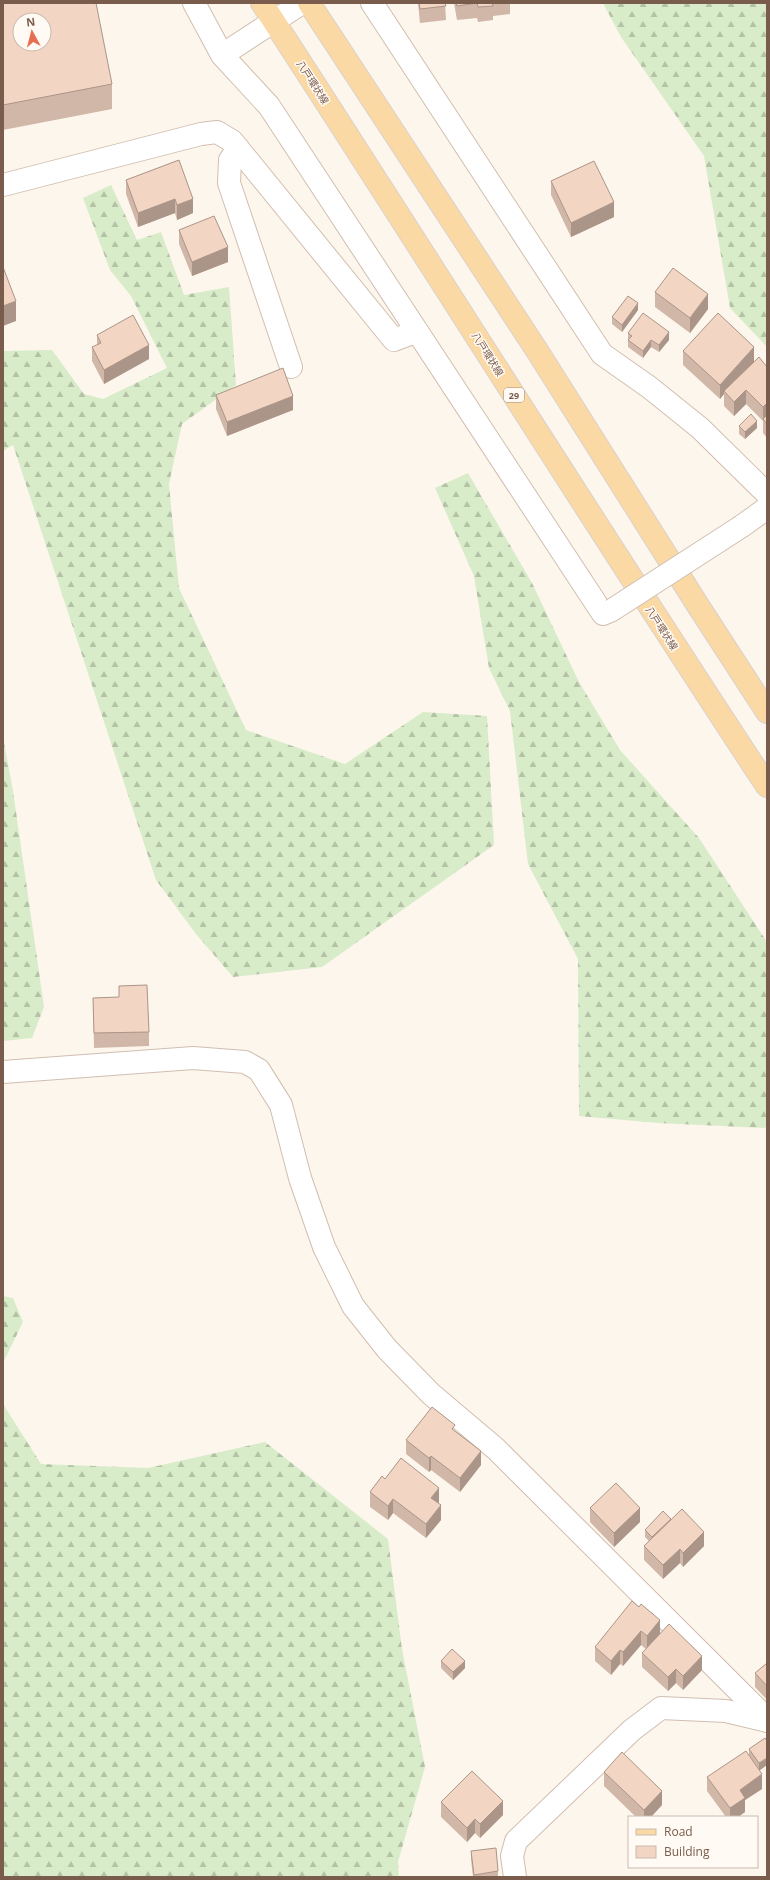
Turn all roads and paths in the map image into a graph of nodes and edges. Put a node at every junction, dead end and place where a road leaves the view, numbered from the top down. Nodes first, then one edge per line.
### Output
1 (194, 3) edge
2 (302, 3) edge
3 (309, 3) edge
4 (372, 3) edge
5 (268, 12) edge
6 (222, 55) junction
7 (238, 148) junction
8 (3, 185) edge
9 (416, 332) junction
10 (292, 367) dead end
11 (767, 494) edge
12 (767, 508) edge
13 (767, 712) edge
14 (767, 786) edge
15 (3, 1072) edge
16 (767, 1720) edge
17 (515, 1877) edge

1 - 6 street
2 - 5 street
3 - 13 main road
4 - 11 street
5 - 6 street
5 - 14 main road, 八戸環状線 / 29
6 - 9 street
7 - 8 street
7 - 9 street
7 - 10 street
9 - 12 street, bridge
15 - 16 street
16 - 17 street

